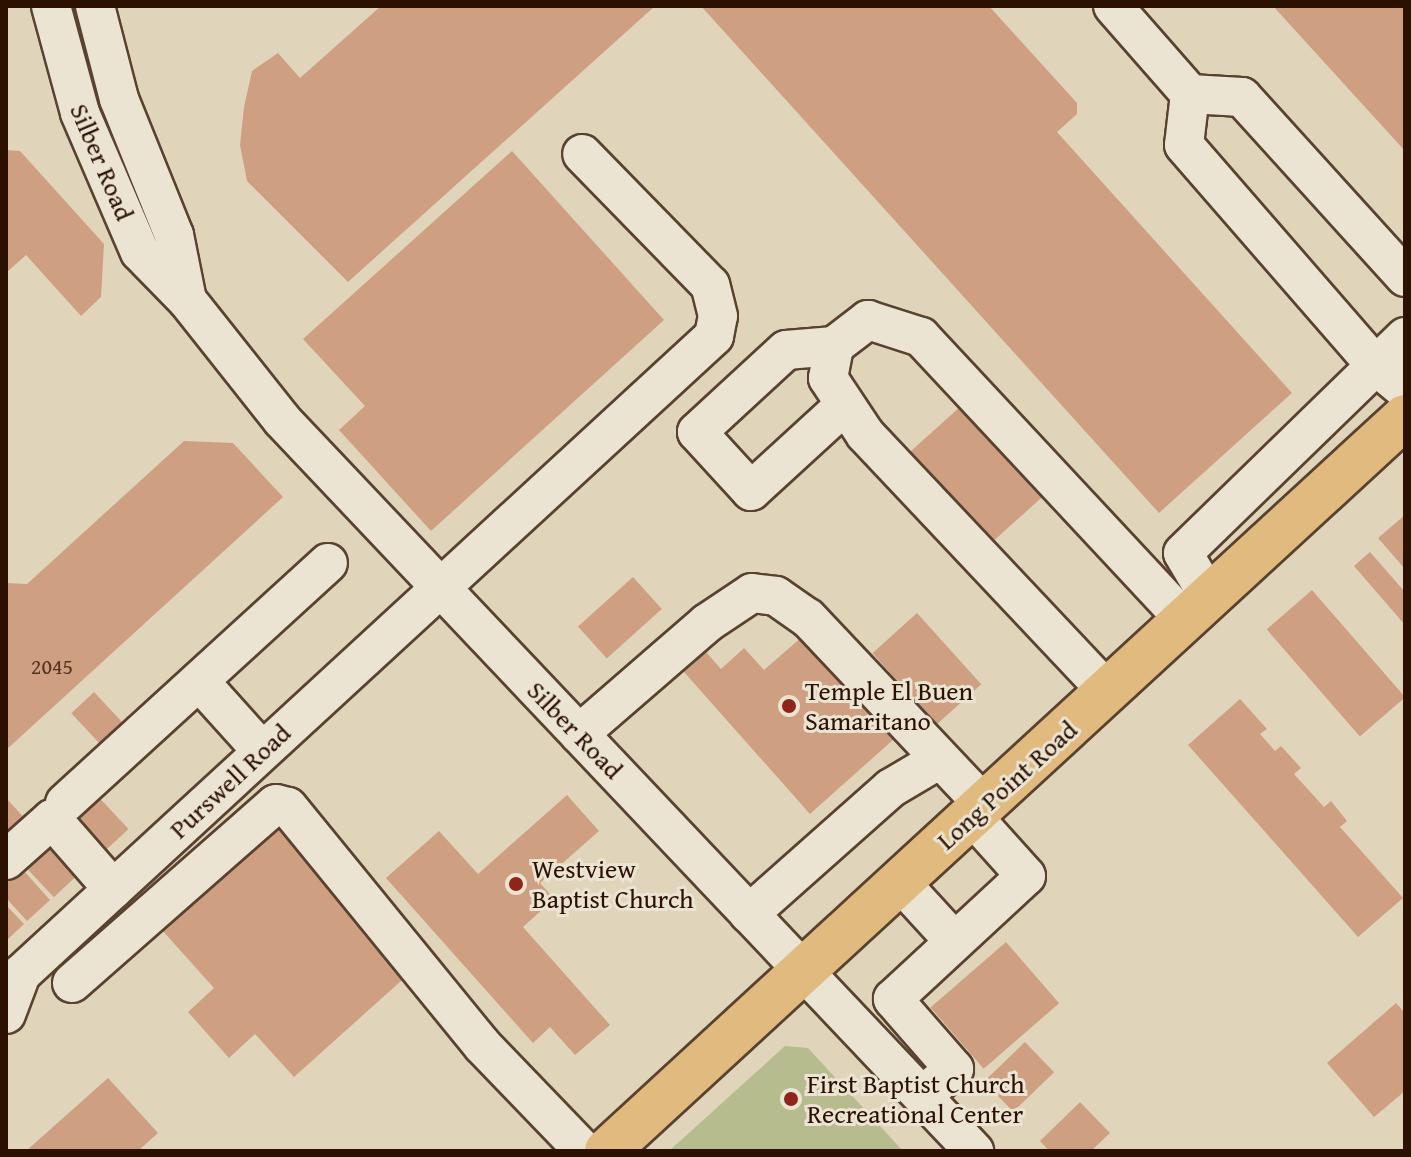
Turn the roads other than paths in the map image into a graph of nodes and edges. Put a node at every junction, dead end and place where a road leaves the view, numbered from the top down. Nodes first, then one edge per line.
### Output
1 (51, 6) edge
2 (95, 6) edge
3 (1113, 6) edge
4 (1190, 94) junction
5 (582, 154) dead end
6 (1405, 277) edge
7 (187, 300) junction
8 (1405, 337) edge
9 (834, 346) junction
10 (1375, 365) junction
11 (1405, 390) edge
12 (845, 405) junction
13 (1400, 431) edge
14 (328, 563) dead end
15 (439, 588) junction
16 (1198, 610) junction
17 (199, 681) junction
18 (1108, 692) junction
19 (579, 734) junction
20 (262, 751) junction
21 (940, 759) junction
22 (65, 803) dead end
23 (978, 811) junction
24 (6, 860) edge
25 (900, 882) junction
26 (113, 889) junction
27 (749, 914) junction
28 (954, 941) junction
29 (802, 969) junction
30 (72, 983) dead end
31 (899, 1006) junction
32 (6, 1014) edge
33 (865, 1035) junction
34 (922, 1096) junction
35 (584, 1151) edge
36 (607, 1151) edge
37 (974, 1151) edge

1 - 7 street, Silber Road
2 - 7 street, Silber Road
3 - 4 street
4 - 6 street
4 - 10 street
5 - 15 street, Purswell Road
7 - 15 street, Silber Road
8 - 10 street
9 - 12 street
9 - 12 street
9 - 16 street
10 - 11 street
10 - 16 street
12 - 18 street
13 - 16 main road, Long Point Road
14 - 17 street
15 - 19 street, Silber Road
15 - 20 street, Purswell Road
16 - 18 main road, Long Point Road
17 - 20 street
17 - 22 street
18 - 23 main road, Long Point Road
19 - 21 street
19 - 27 street, Silber Road
20 - 26 street, Purswell Road
21 - 23 street
21 - 27 street
23 - 25 main road, Long Point Road
23 - 28 street
24 - 26 street
25 - 28 street
25 - 29 main road, Long Point Road
26 - 32 street, Purswell Road
27 - 29 street, Silber Road
28 - 31 street
29 - 33 street, Silber Road
29 - 36 main road, Long Point Road
30 - 35 street
31 - 33 street
31 - 34 street
33 - 34 street, Silber Road
34 - 37 street, Silber Road

